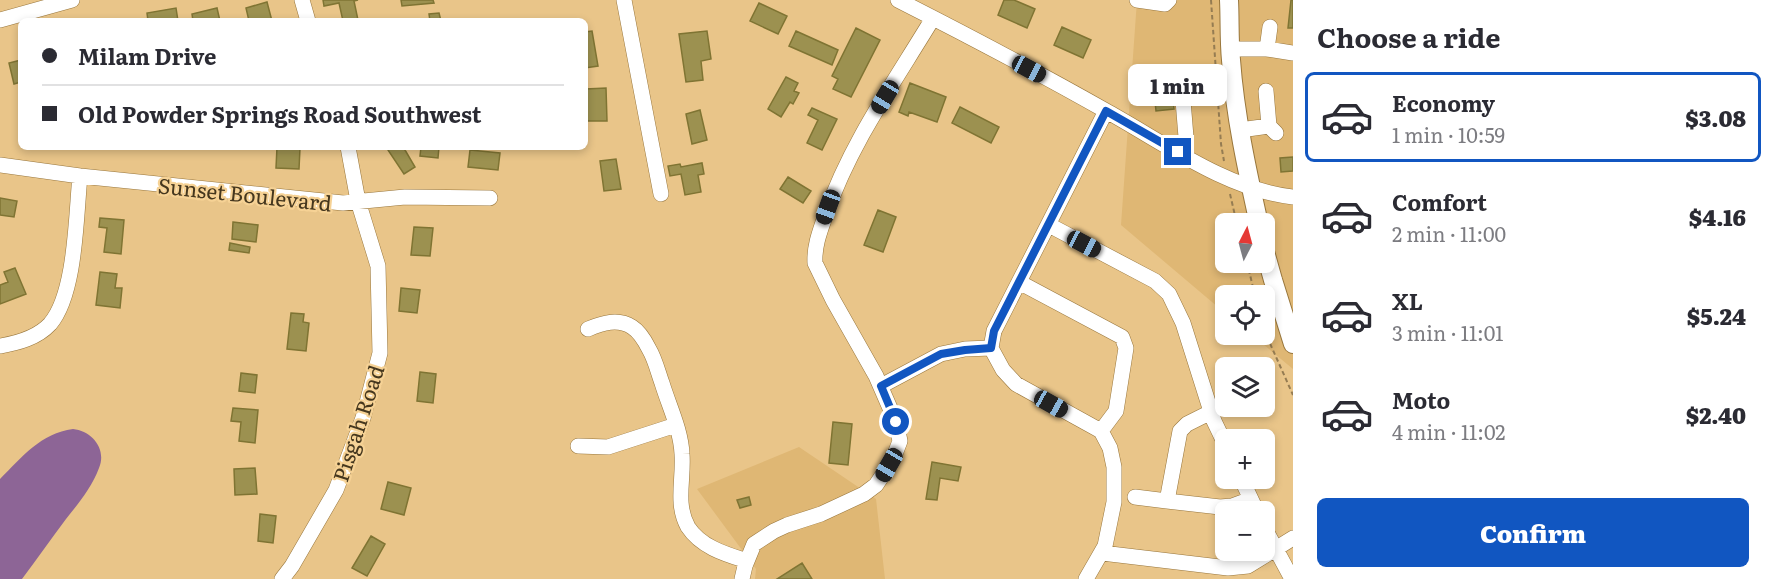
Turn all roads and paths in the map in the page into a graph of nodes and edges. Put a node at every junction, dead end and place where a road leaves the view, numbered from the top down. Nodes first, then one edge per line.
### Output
1 (72, 0) edge
2 (624, 0) edge
3 (898, 0) edge
4 (1137, 0) edge
5 (1169, 0) edge
6 (1211, 0) edge
7 (1229, 0) edge
8 (303, 1) edge
9 (307, 18) edge
10 (933, 18) junction
11 (0, 20) edge
12 (1270, 27) dead end
13 (1231, 49) junction
14 (1267, 49) junction
15 (1293, 53) edge
16 (1181, 76) dead end
17 (1266, 91) dead end
18 (1106, 111) junction
19 (1240, 130) junction
20 (349, 150) edge
21 (1178, 152) junction
22 (0, 165) edge
23 (80, 176) junction
24 (1227, 178) junction
25 (1251, 187) junction
26 (661, 194) dead end
27 (490, 198) dead end
28 (1293, 198) edge
29 (358, 201) junction
30 (1235, 213) edge
31 (1257, 213) edge
32 (1049, 225) junction
33 (1272, 273) edge
34 (1019, 282) junction
35 (1290, 325) edge
36 (588, 329) dead end
37 (1293, 344) edge
38 (1271, 345) edge
39 (0, 346) edge
40 (991, 348) junction
41 (881, 386) junction
42 (1293, 395) edge
43 (1211, 412) junction
44 (676, 425) junction
45 (1218, 429) edge
46 (1101, 431) junction
47 (578, 446) dead end
48 (1135, 497) dead end
49 (1167, 501) junction
50 (1215, 506) edge
51 (1293, 538) edge
52 (1276, 548) junction
53 (1102, 553) junction
54 (747, 561) junction
55 (282, 579) edge
56 (742, 579) edge
57 (1086, 579) edge
58 (1292, 579) edge

1 - 11 street
2 - 26 street
3 - 10 street
4 - 5 street
6 - 24 path
7 - 13 main road
8 - 9 street
10 - 18 street
10 - 41 street
12 - 14 street
13 - 14 street
13 - 19 main road
14 - 15 street
16 - 21 street
17 - 19 street
18 - 21 street
18 - 32 street
19 - 25 main road
20 - 29 street, Pisgah Road
21 - 24 street
22 - 23 street, Sunset Boulevard
23 - 29 street, Sunset Boulevard
23 - 39 street
24 - 25 street
24 - 30 path
25 - 28 street
25 - 31 main road
27 - 29 street, Sunset Boulevard
29 - 55 street, Pisgah Road
32 - 34 street
32 - 43 street
33 - 35 main road
34 - 40 street
34 - 46 street
35 - 37 main road
36 - 44 street
38 - 42 path
40 - 41 street
40 - 46 street
41 - 54 street
43 - 45 street
43 - 49 street
44 - 47 street
44 - 54 street
46 - 53 street
48 - 49 street
49 - 50 street
51 - 52 street
52 - 53 street
52 - 58 street
53 - 57 street
54 - 56 street

